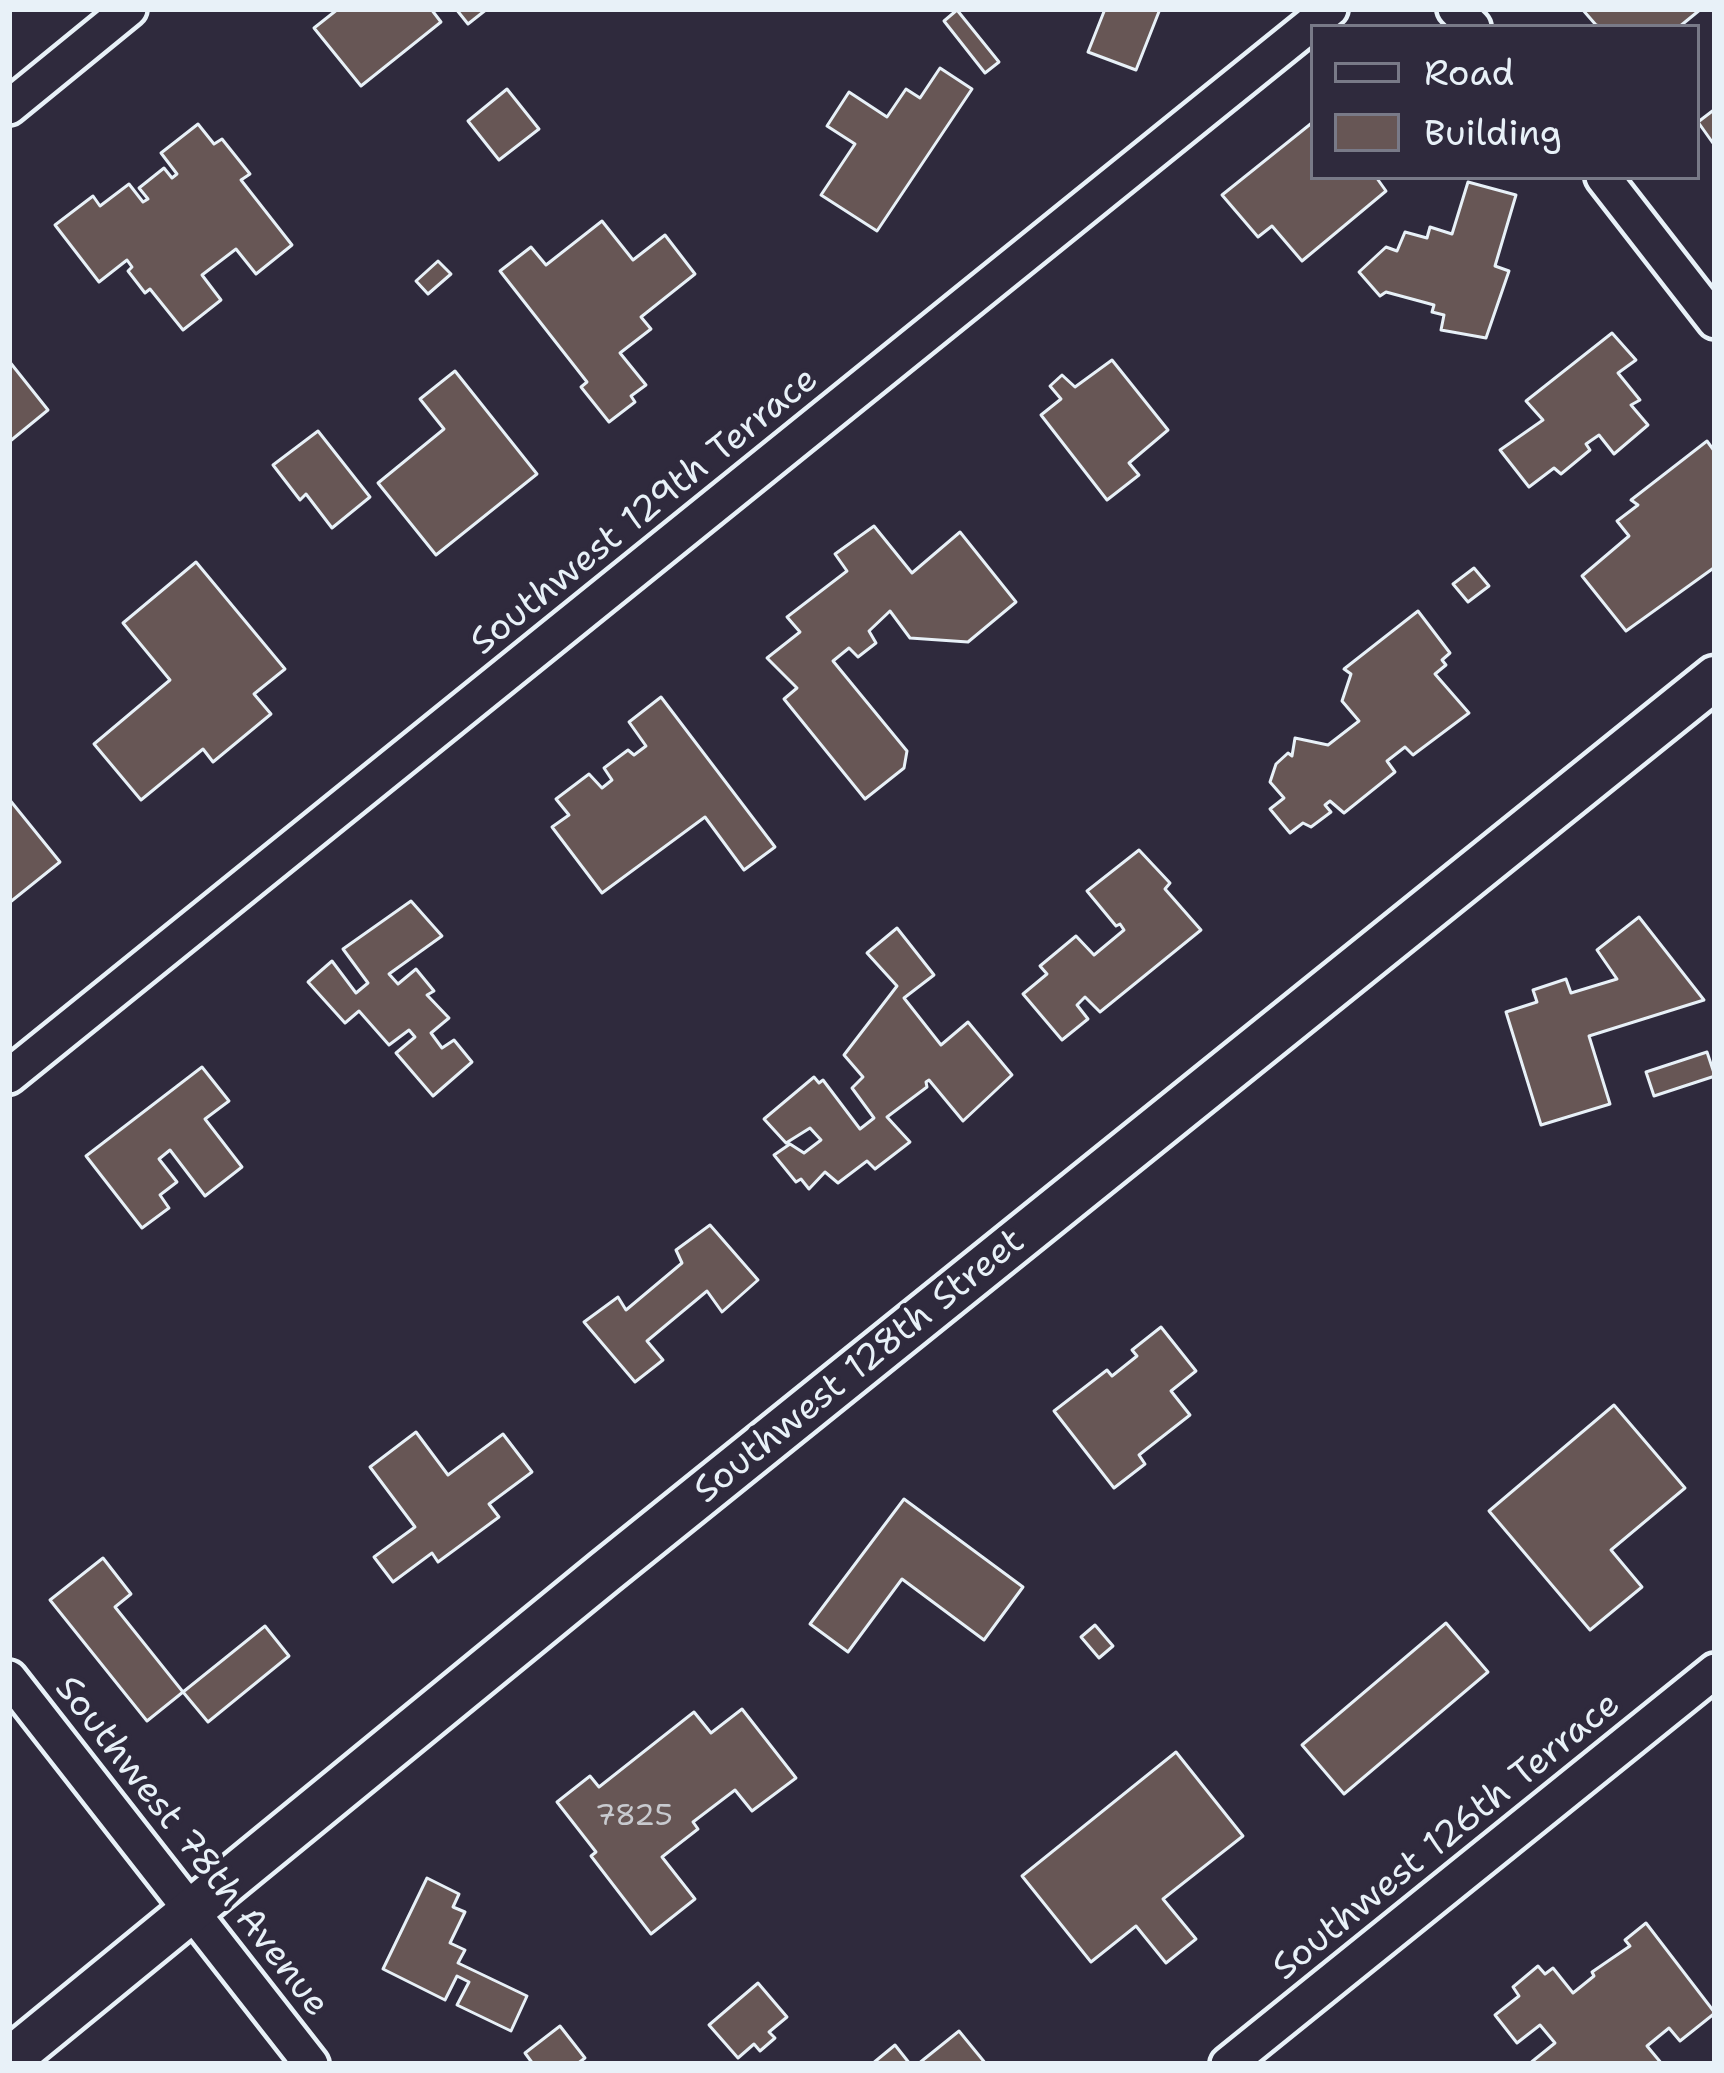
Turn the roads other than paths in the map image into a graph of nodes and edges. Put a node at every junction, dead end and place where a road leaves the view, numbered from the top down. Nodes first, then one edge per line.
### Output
1 (129, 9) edge
2 (1310, 25) edge
3 (9, 106) edge
4 (1606, 180) edge
5 (1715, 321) edge
6 (1715, 678) edge
7 (9, 1076) edge
8 (1715, 1671) edge
9 (9, 1678) edge
10 (194, 1911) junction
11 (9, 2060) edge
12 (311, 2064) edge
13 (1228, 2064) edge

1 - 3 street
2 - 7 street, Southwest 129th Terrace
4 - 5 street
6 - 10 street, Southwest 128th Street
8 - 13 street, Southwest 126th Terrace
9 - 10 street, Southwest 78th Avenue
10 - 11 street, Southwest 128th Street
10 - 12 street, Southwest 78th Avenue

